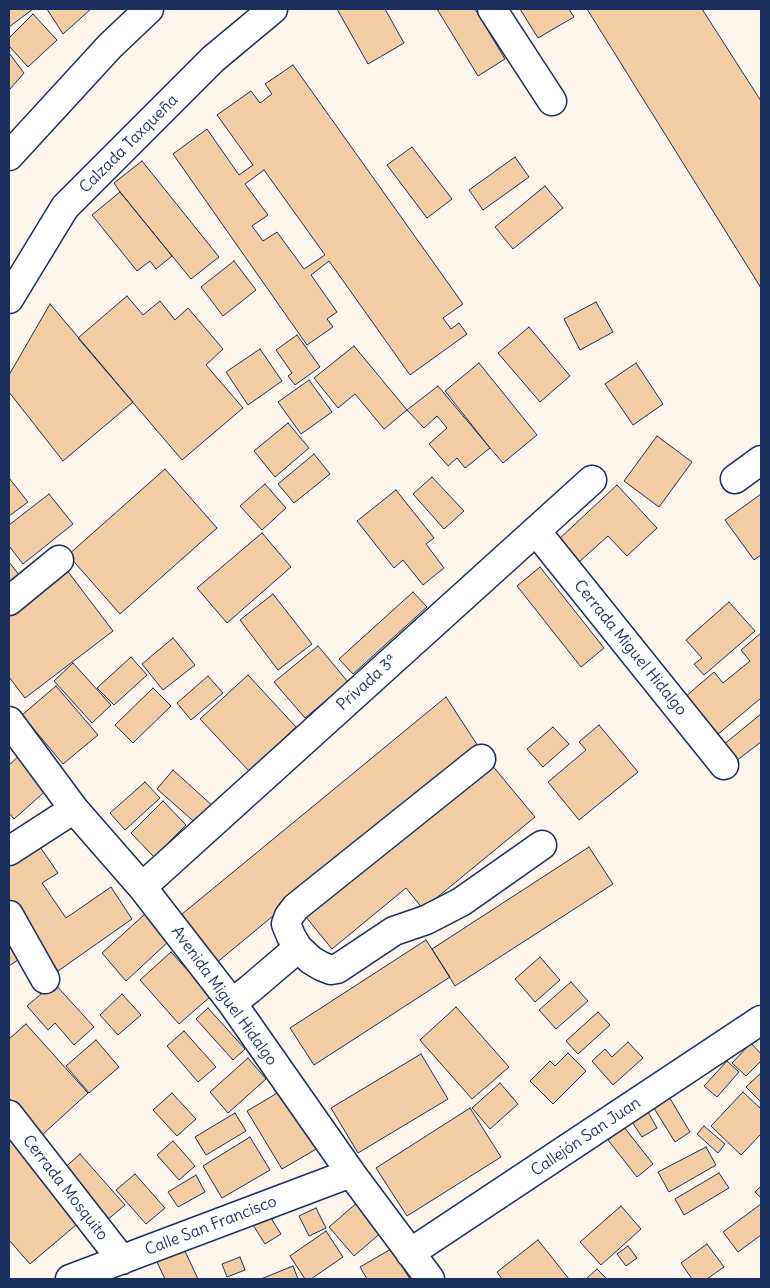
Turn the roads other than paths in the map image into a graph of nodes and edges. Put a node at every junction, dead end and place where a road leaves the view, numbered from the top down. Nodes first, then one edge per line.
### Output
1 (150, 9) edge
2 (273, 9) edge
3 (492, 9) edge
4 (552, 101) dead end
5 (9, 156) edge
6 (9, 299) edge
7 (761, 460) edge
8 (735, 479) dead end
9 (592, 480) dead end
10 (536, 531) junction
11 (59, 560) dead end
12 (9, 601) edge
13 (9, 721) edge
14 (482, 759) dead end
15 (724, 765) dead end
16 (74, 809) junction
17 (542, 844) dead end
18 (9, 851) edge
19 (142, 887) junction
20 (9, 915) edge
21 (298, 948) junction
22 (45, 979) dead end
23 (232, 1003) junction
24 (761, 1020) edge
25 (9, 1115) edge
26 (351, 1173) junction
27 (410, 1253) junction
28 (122, 1260) junction
29 (70, 1279) edge
30 (430, 1279) edge

1 - 5 street
2 - 6 street, Calzada Taxqueña
3 - 4 street
7 - 8 street
9 - 10 street, Privada 3ª
10 - 15 street, Cerrada Miguel Hidalgo
10 - 19 street, Privada 3ª
11 - 12 street
13 - 16 street, Avenida Miguel Hidalgo
14 - 21 street
16 - 18 street
16 - 19 street, Avenida Miguel Hidalgo
17 - 21 street
19 - 23 street, Avenida Miguel Hidalgo
20 - 22 street
21 - 23 street
23 - 26 street, Avenida Miguel Hidalgo
24 - 27 street, Callejón San Juan
25 - 28 street, Cerrada Mosquito
26 - 27 street, Avenida Miguel Hidalgo
26 - 28 street, Calle San Francisco
27 - 30 street, Avenida Miguel Hidalgo
28 - 29 street, Calle San Francisco

